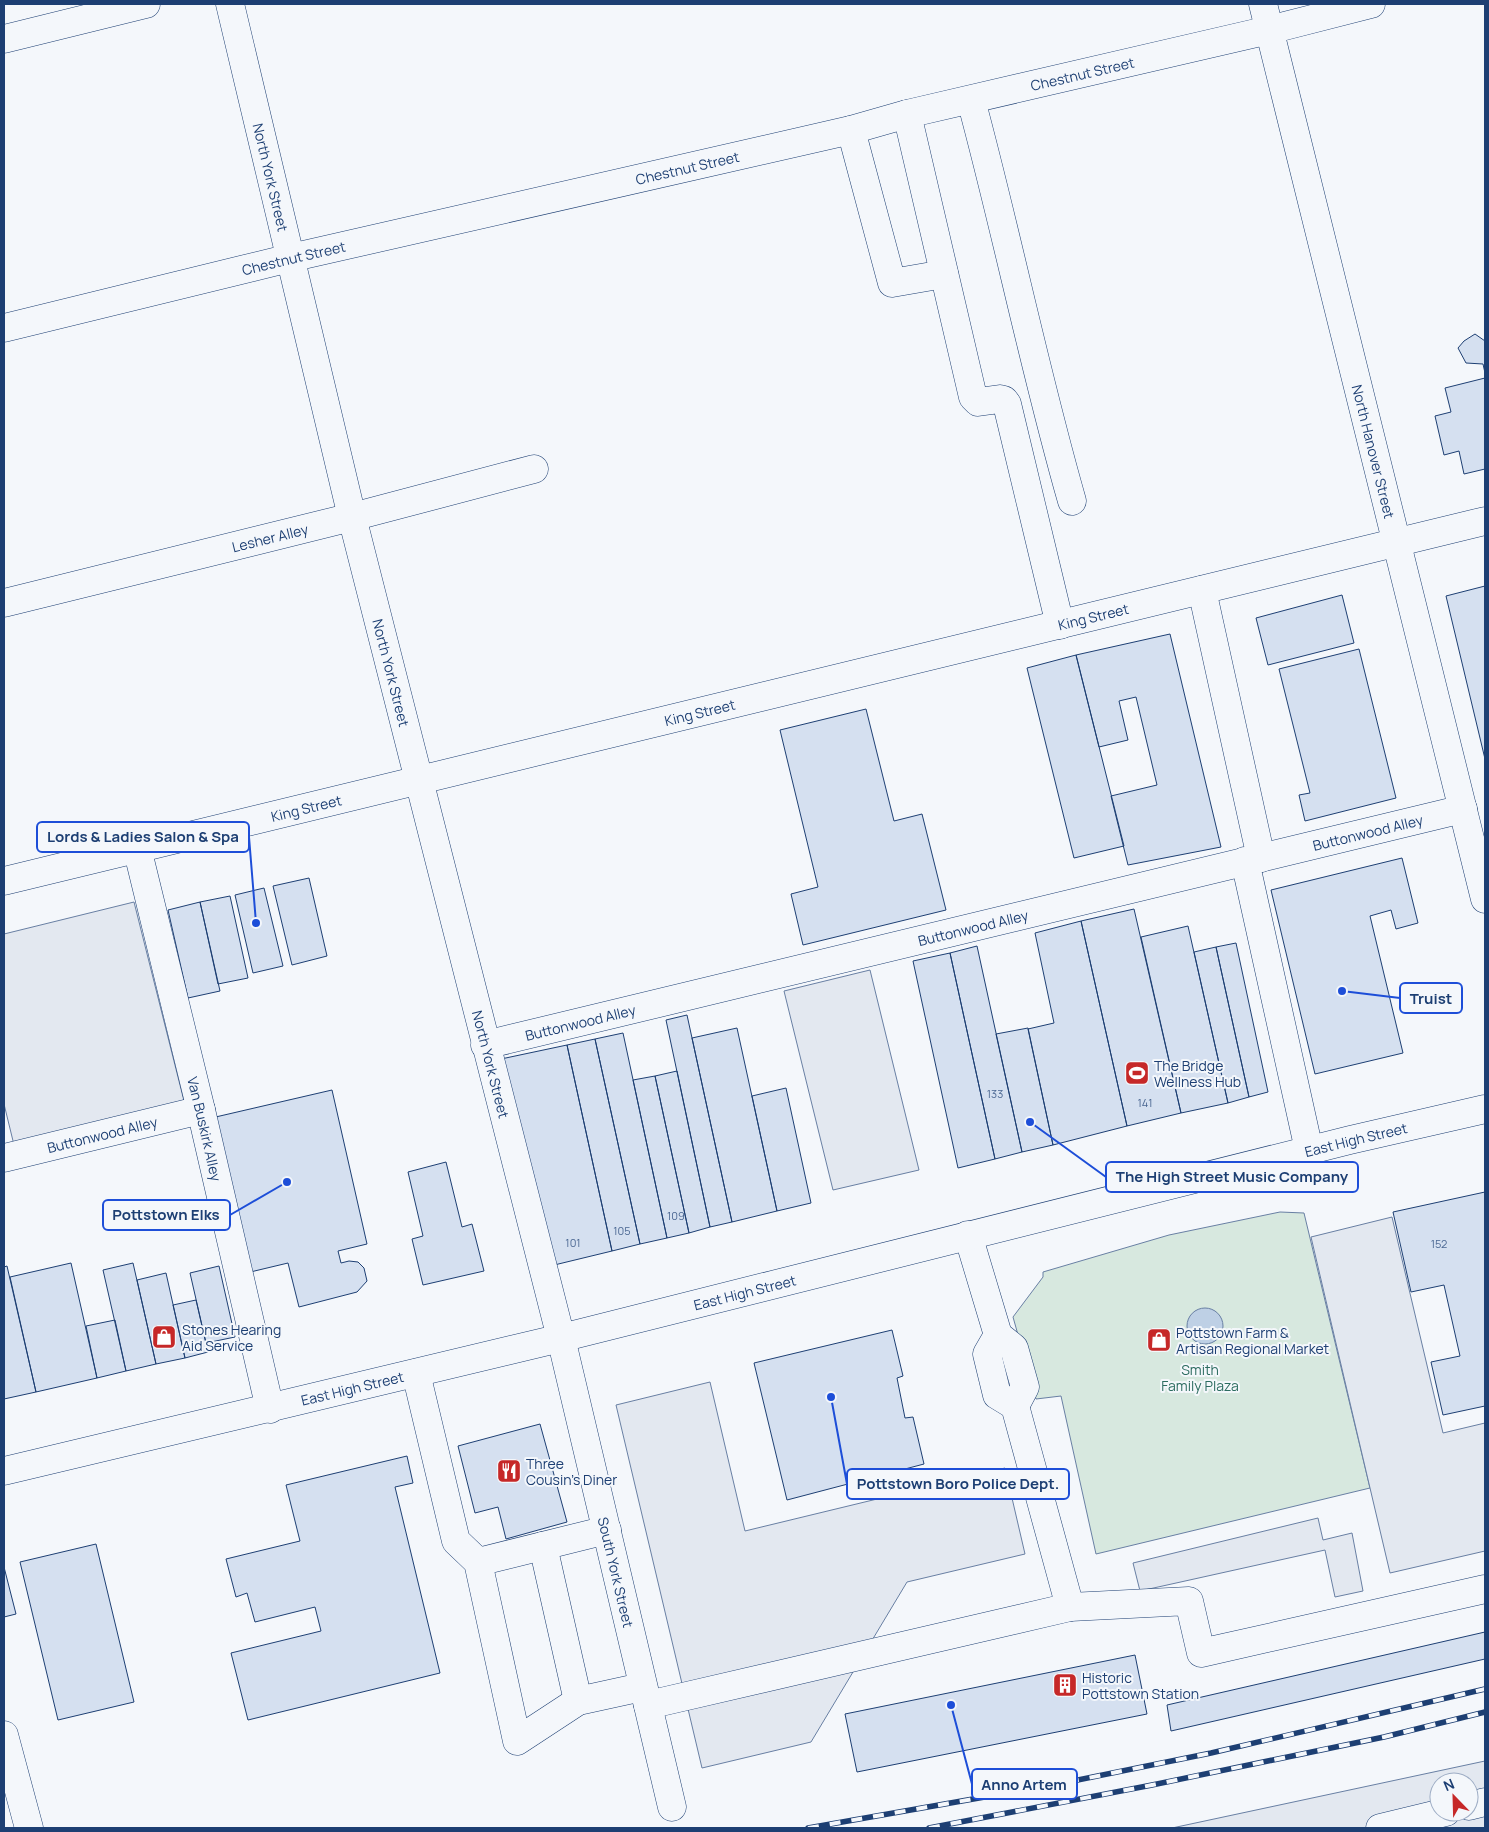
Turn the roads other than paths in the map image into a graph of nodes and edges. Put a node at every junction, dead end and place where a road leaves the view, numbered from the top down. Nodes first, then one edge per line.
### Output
1 (146, 4) edge
2 (230, 4) edge
3 (1263, 4) edge
4 (1371, 4) edge
5 (1269, 30) junction
6 (4, 40) edge
7 (971, 100) junction
8 (907, 114) junction
9 (851, 130) junction
10 (290, 258) junction
11 (944, 274) junction
12 (4, 328) edge
13 (534, 469) dead end
14 (1072, 501) dead end
15 (352, 518) junction
16 (1485, 521) edge
17 (1397, 543) junction
18 (1202, 590) junction
19 (4, 603) edge
20 (1060, 625) junction
21 (419, 780) junction
22 (1463, 809) junction
23 (137, 848) junction
24 (1253, 859) junction
25 (4, 881) edge
26 (1485, 899) edge
27 (485, 1045) junction
28 (1485, 1109) edge
29 (202, 1110) junction
30 (1309, 1150) junction
31 (4, 1158) edge
32 (968, 1235) junction
33 (560, 1338) junction
34 (416, 1373) junction
35 (270, 1408) junction
36 (4, 1471) edge
37 (607, 1530) junction
38 (544, 1546) junction
39 (478, 1562) junction
40 (1485, 1589) edge
41 (1070, 1608) junction
42 (645, 1696) junction
43 (578, 1701) junction
44 (4, 1735) edge
45 (672, 1807) dead end
46 (1429, 1816) edge
47 (29, 1828) edge
48 (1380, 1828) edge

1 - 6 street
2 - 10 street, North York Street
3 - 5 street, North Hanover Street
4 - 5 street, Chestnut Street
5 - 7 street, Chestnut Street
5 - 17 street, North Hanover Street
7 - 8 street, Chestnut Street
7 - 14 street
8 - 9 street, Chestnut Street
8 - 11 street
9 - 10 street, Chestnut Street
9 - 11 street
10 - 12 street, Chestnut Street
10 - 15 street, North York Street
11 - 20 street
13 - 15 street, Lesher Alley
15 - 19 street, Lesher Alley
15 - 21 street, North York Street
16 - 17 street, King Street
17 - 18 street, King Street
17 - 22 street, North Hanover Street
18 - 20 street, King Street
18 - 24 street
20 - 21 street, King Street
21 - 23 street, King Street
21 - 27 street, North York Street
22 - 24 street, Buttonwood Alley
22 - 26 street, North Hanover Street
23 - 25 street, King Street
23 - 29 street, Van Buskirk Alley
24 - 27 street, Buttonwood Alley
24 - 30 street
27 - 33 street, North York Street
28 - 30 street, East High Street
29 - 31 street, Buttonwood Alley
29 - 35 street, Van Buskirk Alley
30 - 32 street, East High Street
32 - 33 street, East High Street
32 - 41 street
33 - 34 street, East High Street
33 - 37 street, South York Street
34 - 35 street, East High Street
34 - 39 street
35 - 36 street, East High Street
37 - 38 street
37 - 42 street, South York Street
38 - 39 street
38 - 43 street
39 - 43 street
40 - 41 street
41 - 42 street
42 - 43 street
42 - 45 street, South York Street
44 - 47 street
46 - 48 street

